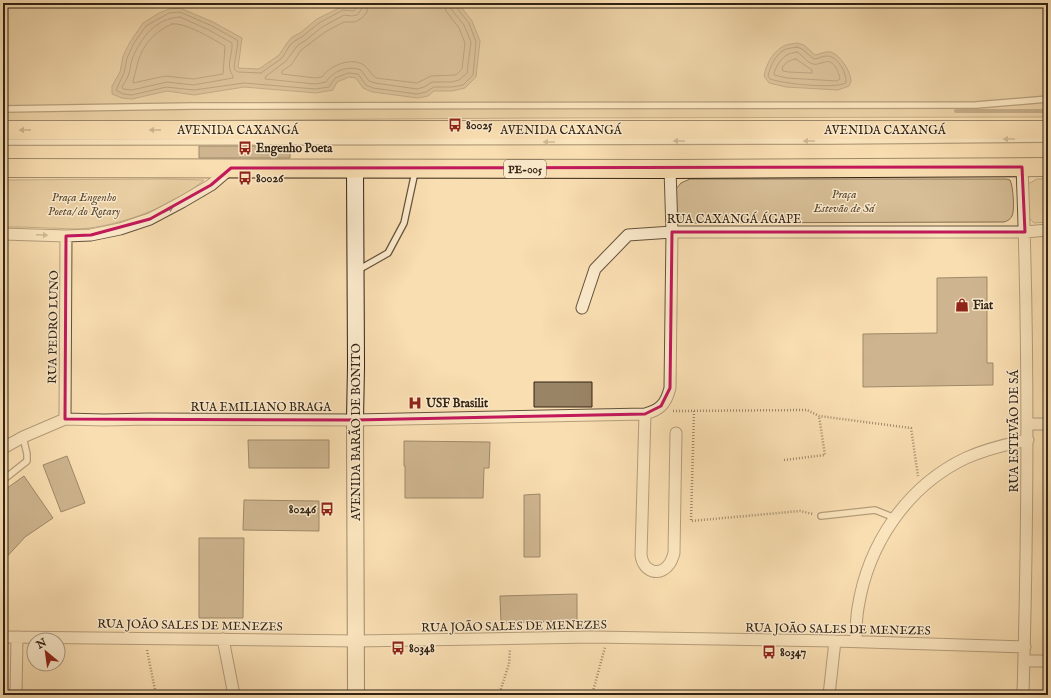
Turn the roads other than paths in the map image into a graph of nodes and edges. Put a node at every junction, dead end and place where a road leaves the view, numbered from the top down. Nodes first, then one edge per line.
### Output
1 (1048, 99) edge
2 (3, 109) edge
3 (3, 130) edge
4 (1048, 130) edge
5 (1048, 139) edge
6 (3, 142) edge
7 (1022, 167) junction
8 (1048, 167) edge
9 (3, 168) edge
10 (231, 168) junction
11 (354, 168) junction
12 (415, 168) junction
13 (670, 169) junction
14 (1048, 230) edge
15 (672, 232) junction
16 (1025, 232) junction
17 (3, 234) edge
18 (66, 236) junction
19 (356, 271) junction
20 (582, 308) dead end
21 (650, 413) junction
22 (65, 419) junction
23 (355, 420) junction
24 (1028, 424) junction
25 (1048, 424) edge
26 (676, 433) dead end
27 (23, 437) junction
28 (1028, 440) junction
29 (3, 448) edge
30 (3, 480) edge
31 (821, 516) road end
32 (895, 518) junction
33 (3, 637) edge
34 (17, 637) junction
35 (223, 639) junction
36 (356, 640) junction
37 (835, 641) junction
38 (856, 641) junction
39 (1025, 647) junction
40 (1024, 661) junction
41 (1048, 661) edge
42 (16, 695) edge
43 (234, 695) edge
44 (356, 695) edge
45 (829, 695) edge
46 (1024, 695) edge

1 - 2 lane
4 -> 3 main road, AVENIDA CAXANGÁ
5 -> 6 lane
7 - 8 main road, PE-005
7 - 13 main road, PE-005
7 - 16 street, RUA ESTEVÃO DE SÁ
9 - 10 main road, PE-005
10 - 11 main road, PE-005
18 -> 10 street
11 - 12 main road, PE-005
11 - 19 street, AVENIDA BARÃO DE BONITO
12 - 13 main road, PE-005
12 - 19 lane
13 - 15 street
14 - 16 street, RUA CAXANGÁ ÁGAPE
15 - 16 street, RUA CAXANGÁ ÁGAPE
15 - 20 street, RUA CAXANGÁ ÁGAPE
15 - 21 street
16 - 24 street, RUA ESTEVÃO DE SÁ
17 -> 18 street
18 - 22 street, RUA PEDRO LUNO
19 - 23 street, AVENIDA BARÃO DE BONITO
21 - 23 street, RUA EMILIANO BRAGA
21 - 26 street
22 - 23 street, RUA EMILIANO BRAGA
22 - 27 street, RUA EMILIANO BRAGA
23 - 36 street, AVENIDA BARÃO DE BONITO
24 - 25 street
24 - 28 street, RUA ESTEVÃO DE SÁ
27 - 29 street, RUA EMILIANO BRAGA
27 - 30 lane
28 - 32 street
28 - 39 street, RUA ESTEVÃO DE SÁ
31 - 32 lane
32 - 38 street
33 - 34 street, RUA JOÃO SALES DE MENEZES
34 - 35 street, RUA JOÃO SALES DE MENEZES
34 - 42 street
35 - 36 street, RUA JOÃO SALES DE MENEZES
35 - 43 street
36 - 37 street, RUA JOÃO SALES DE MENEZES
36 - 44 street, AVENIDA BARÃO DE BONITO
37 - 38 street, RUA JOÃO SALES DE MENEZES
37 - 45 street
38 - 39 street, RUA JOÃO SALES DE MENEZES
39 - 40 street, RUA ESTEVÃO DE SÁ
40 - 41 street
40 - 46 street, RUA ESTEVÃO DE SÁ

